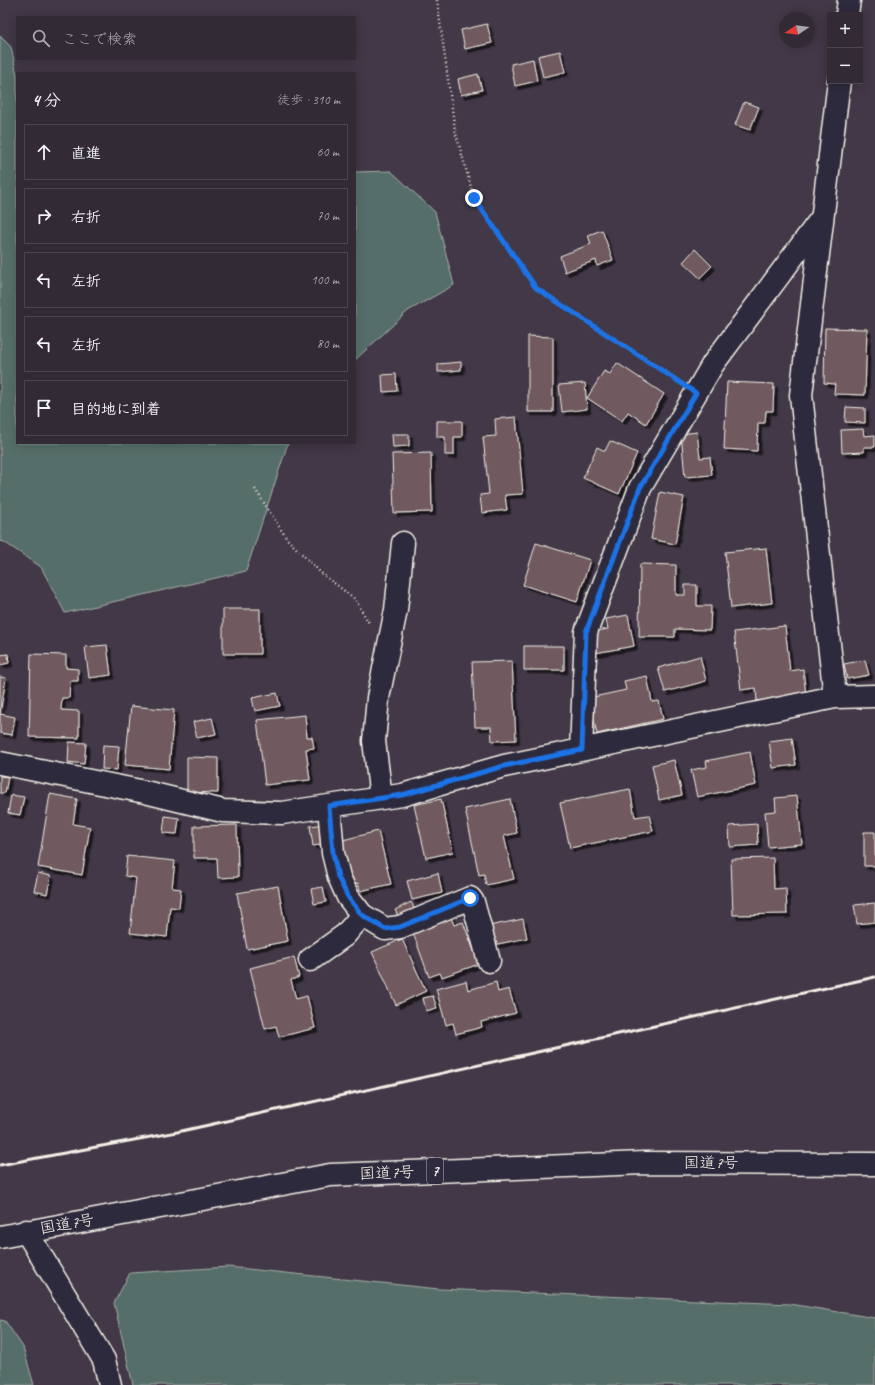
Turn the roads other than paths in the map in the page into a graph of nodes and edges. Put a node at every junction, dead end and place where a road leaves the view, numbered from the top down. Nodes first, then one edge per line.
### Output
1 (849, 0) edge
2 (847, 12) edge
3 (839, 84) edge
4 (822, 217) junction
5 (402, 543) dead end
6 (875, 696) edge
7 (836, 697) junction
8 (582, 750) junction
9 (0, 763) edge
10 (381, 798) junction
11 (329, 806) junction
12 (362, 915) junction
13 (310, 960) dead end
14 (489, 961) dead end
15 (875, 1164) edge
16 (26, 1231) junction
17 (0, 1237) edge
18 (110, 1385) edge

1 - 2 main road
3 - 4 main road
4 - 7 main road
4 - 8 main road
5 - 10 main road
6 - 7 main road
7 - 8 main road
8 - 10 main road
9 - 11 main road
10 - 11 main road
11 - 12 main road
12 - 13 main road
12 - 14 main road
15 - 16 main road, 国道7号 / 7
16 - 17 main road, 国道7号 / 7
16 - 18 main road

